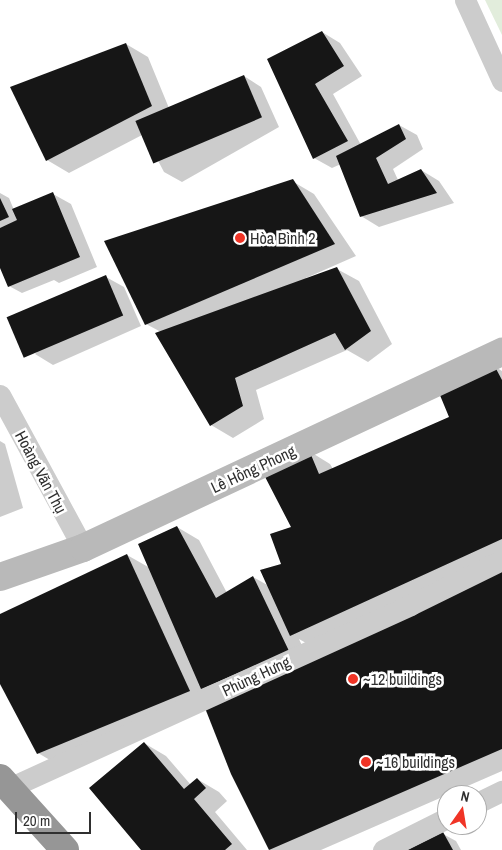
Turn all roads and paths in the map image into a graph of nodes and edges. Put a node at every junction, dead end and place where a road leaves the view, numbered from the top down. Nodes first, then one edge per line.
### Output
1 (465, 0) edge
2 (502, 81) edge
3 (502, 352) edge
4 (0, 395) edge
5 (83, 548) junction
6 (502, 560) edge
7 (0, 577) edge
8 (5, 783) edge
9 (502, 790) edge
10 (487, 798) edge
11 (437, 823) edge
12 (65, 850) edge
13 (383, 850) edge

1 - 2 street
3 - 5 street, Lê Hồng Phong
4 - 5 street, Hoàng Văn Thụ
5 - 7 street, Lê Hồng Phong
6 - 8 street, Phùng Hưng
8 - 12 highway
9 - 10 street
11 - 13 street

